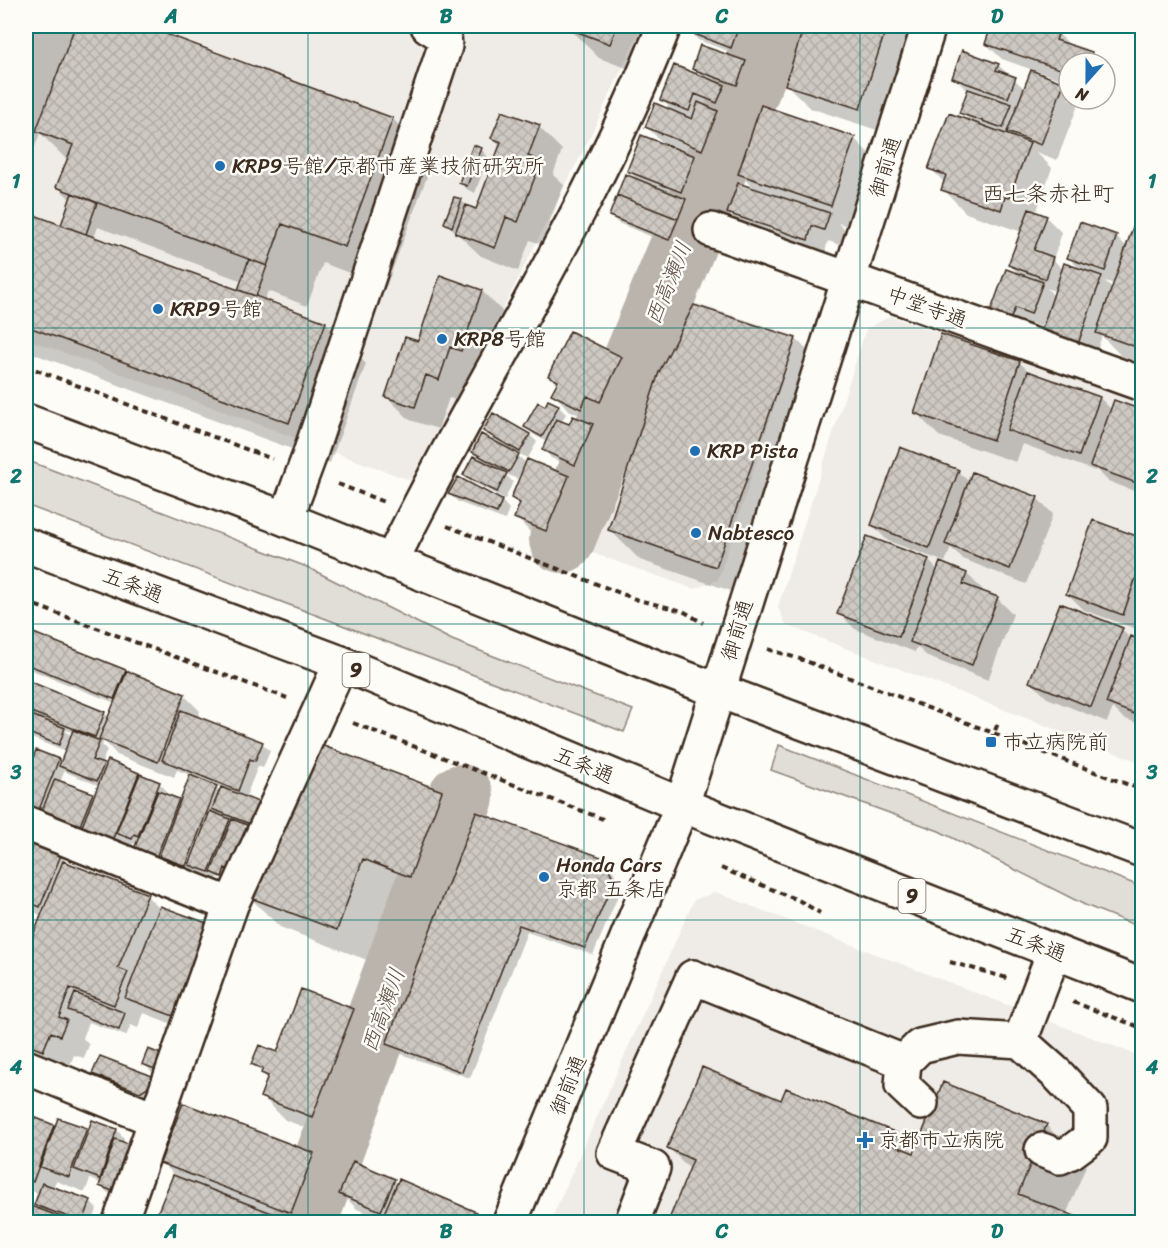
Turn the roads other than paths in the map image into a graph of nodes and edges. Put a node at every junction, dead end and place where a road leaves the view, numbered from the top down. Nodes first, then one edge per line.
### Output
1 (428, 26) edge
2 (664, 26) edge
3 (929, 26) edge
4 (711, 230) dead end
5 (849, 279) junction
6 (1143, 384) edge
7 (26, 421) edge
8 (286, 519) junction
9 (26, 545) edge
10 (391, 562) junction
11 (341, 663) junction
12 (719, 690) junction
13 (682, 805) junction
14 (26, 823) edge
15 (1143, 850) edge
16 (231, 905) junction
17 (1054, 952) junction
18 (1143, 986) edge
19 (1020, 1041) junction
20 (904, 1062) junction
21 (26, 1067) edge
22 (921, 1103) dead end
23 (156, 1120) junction
24 (1042, 1150) dead end
25 (120, 1222) edge
26 (510, 1222) edge
27 (632, 1222) edge

1 - 8 main road
2 - 10 main road
3 - 5 main road, 御前通
4 - 5 main road, 中堂寺通
5 - 6 main road, 中堂寺通
5 - 12 main road, 御前通
7 - 8 main road
8 - 10 main road
9 - 11 main road, 五条通 / 9
10 - 12 main road
11 - 13 main road, 五条通 / 9
11 - 16 main road
12 - 13 main road, 御前通
12 - 15 main road
13 - 17 main road, 五条通 / 9
13 - 26 main road, 御前通
14 - 16 main road
16 - 23 main road
17 - 18 main road, 五条通 / 9
17 - 19 main road
19 - 20 main road
19 - 24 main road
20 - 22 main road
20 - 27 main road
21 - 23 main road
23 - 25 main road

